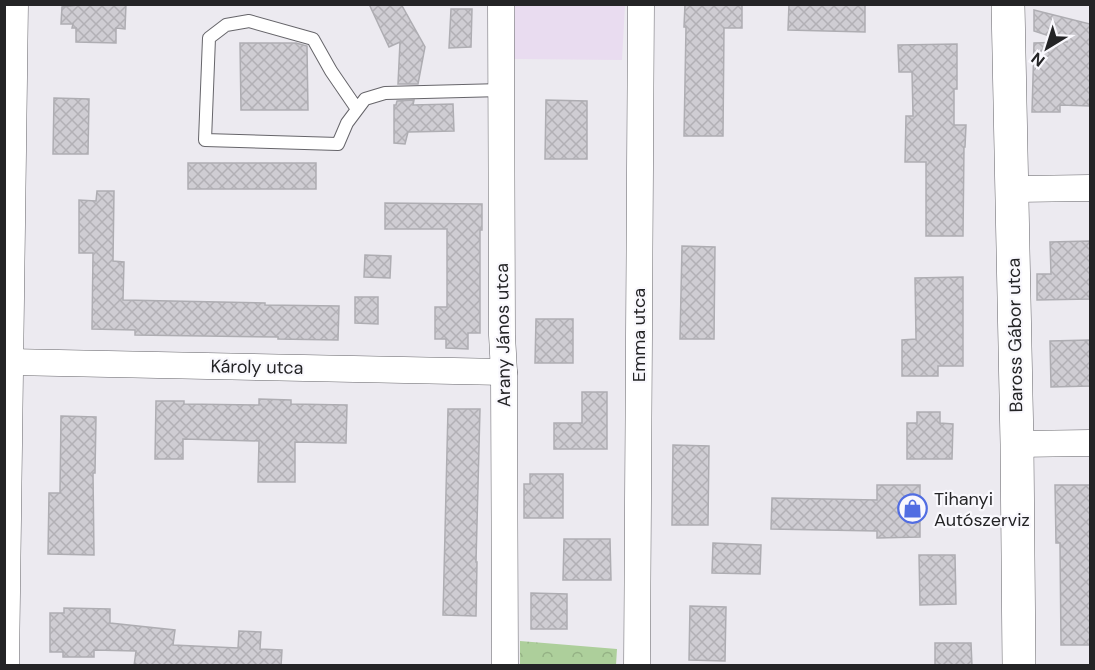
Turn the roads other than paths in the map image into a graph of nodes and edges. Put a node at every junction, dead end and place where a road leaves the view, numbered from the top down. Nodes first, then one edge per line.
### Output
1 (15, 4) edge
2 (501, 4) edge
3 (641, 4) edge
4 (1008, 4) edge
5 (502, 90) junction
6 (357, 109) junction
7 (1012, 189) junction
8 (1090, 189) edge
9 (10, 362) junction
10 (504, 372) junction
11 (1090, 443) edge
12 (1017, 444) junction
13 (6, 666) edge
14 (505, 666) edge
15 (638, 666) edge
16 (1019, 666) edge

1 - 9 street
2 - 5 street, Arany János utca
3 - 15 street, Emma utca
4 - 7 street, Baross Gábor utca
5 - 6 lane
5 - 10 street, Arany János utca
6 - 6 lane
7 - 8 street
7 - 12 street, Baross Gábor utca
9 - 10 street, Károly utca
9 - 13 street
10 - 14 street, Arany János utca
11 - 12 street
12 - 16 street, Baross Gábor utca

